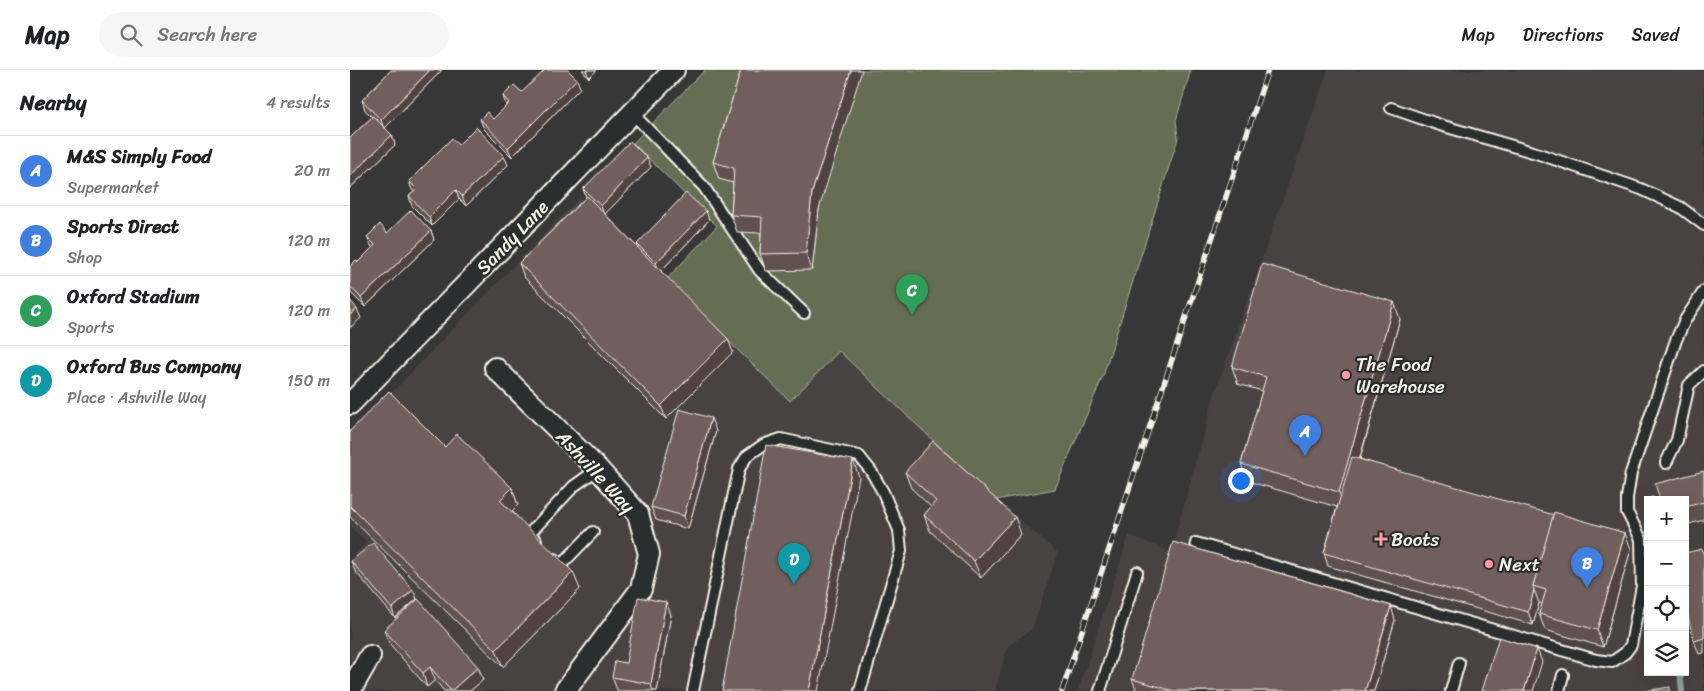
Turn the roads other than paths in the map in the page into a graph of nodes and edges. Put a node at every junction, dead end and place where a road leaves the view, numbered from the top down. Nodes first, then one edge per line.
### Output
1 (674, 70) edge
2 (1391, 108) dead end
3 (632, 113) junction
4 (1704, 225) edge
5 (1704, 292) edge
6 (804, 313) dead end
7 (494, 368) dead end
8 (1704, 371) edge
9 (350, 404) edge
10 (1666, 463) dead end
11 (598, 469) junction
12 (593, 532) dead end
13 (1196, 543) dead end
14 (1137, 572) dead end
15 (370, 656) dead end
16 (1459, 663) dead end
17 (1563, 675) dead end
18 (350, 689) edge
19 (565, 691) edge
20 (693, 691) edge
21 (860, 691) edge
22 (1100, 691) edge
23 (1451, 691) edge
24 (1559, 691) edge

1 - 3 street, Sandy Lane
2 - 4 lane
3 - 6 lane
3 - 9 street, Sandy Lane
5 - 13 lane
7 - 11 street, Ashville Way
8 - 10 lane
11 - 12 lane
11 - 19 street, Ashville Way
14 - 22 lane
15 - 18 street
16 - 23 lane
17 - 24 lane
20 - 21 lane

